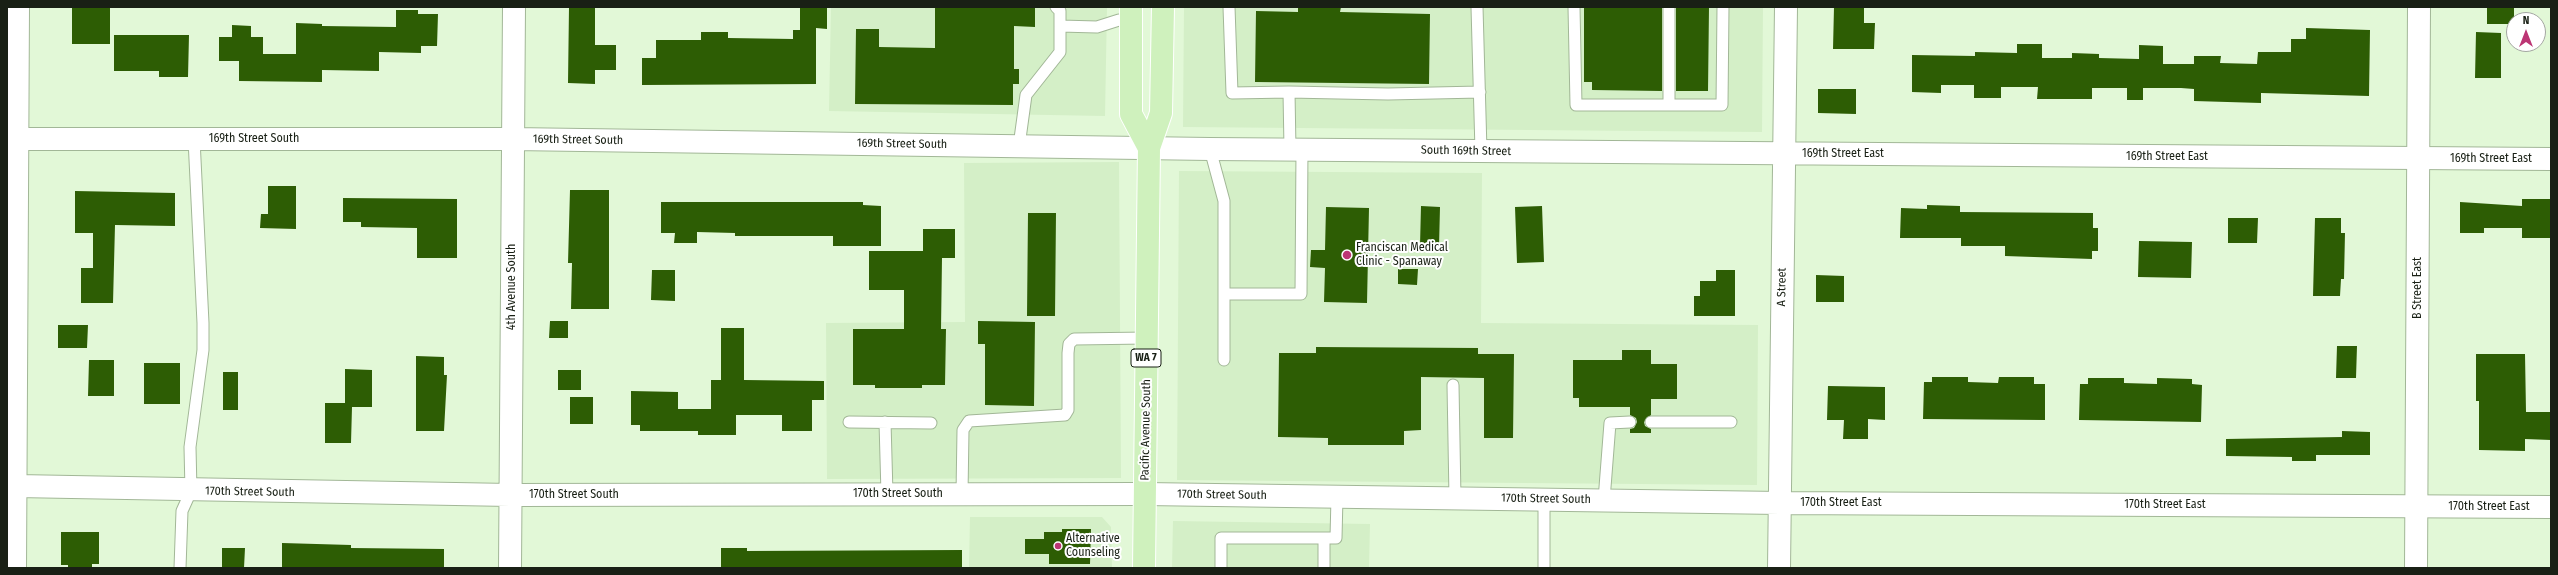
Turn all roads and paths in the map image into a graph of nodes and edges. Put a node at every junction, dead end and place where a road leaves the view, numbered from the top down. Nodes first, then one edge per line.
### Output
1 (18, 7) edge
2 (514, 7) edge
3 (1056, 7) edge
4 (1163, 7) edge
5 (1229, 7) edge
6 (1477, 7) edge
7 (1574, 7) edge
8 (1669, 7) edge
9 (1723, 7) edge
10 (1786, 7) edge
11 (2419, 7) edge
12 (1131, 14) edge
13 (1060, 26) junction
14 (1289, 92) junction
15 (1480, 92) junction
16 (1669, 105) junction
17 (12, 139) edge
18 (194, 139) junction
19 (513, 139) junction
20 (1019, 146) junction
21 (1149, 148) junction
22 (1210, 149) junction
23 (1296, 149) junction
24 (1481, 151) junction
25 (1783, 154) junction
26 (2418, 159) junction
27 (2551, 160) edge
28 (1224, 294) junction
29 (1147, 338) junction
30 (1224, 360) dead end
31 (1453, 384) dead end
32 (849, 422) dead end
33 (885, 422) junction
34 (1630, 422) dead end
35 (1651, 422) dead end
36 (1730, 422) dead end
37 (931, 423) dead end
38 (16, 486) junction
39 (191, 491) junction
40 (887, 494) junction
41 (962, 494) junction
42 (1145, 494) junction
43 (510, 495) junction
44 (1337, 497) junction
45 (1454, 498) junction
46 (1544, 500) junction
47 (1604, 500) junction
48 (1780, 503) junction
49 (2417, 507) junction
50 (2551, 508) edge
51 (1324, 538) junction
52 (15, 568) edge
53 (180, 568) edge
54 (510, 568) edge
55 (1144, 568) edge
56 (1221, 568) edge
57 (1324, 568) edge
58 (1544, 568) edge
59 (1779, 568) edge
60 (2416, 568) edge

1 - 17 street
2 - 19 street, 4th Avenue South
3 - 13 lane
4 - 21 main road, Pacific Avenue South / WA 7
5 - 14 lane
6 - 15 lane
7 - 16 lane
8 - 16 lane
9 - 16 lane
10 - 25 street, A Street
11 - 26 street, B Street East
12 - 13 lane
12 - 21 main road, Pacific Avenue South / WA 7
13 - 20 lane
14 - 15 lane
14 - 23 lane
15 - 24 lane
17 - 18 street, 169th Street South
17 - 38 street
18 - 19 street, 169th Street South
18 - 39 lane
19 - 20 street, 169th Street South
19 - 43 street, 4th Avenue South
20 - 21 street, 169th Street South
21 - 22 street, South 169th Street
21 - 29 main road, Pacific Avenue South / WA 7
22 - 23 street, South 169th Street
22 - 28 lane
23 - 24 street, South 169th Street
23 - 28 lane
24 - 25 street, South 169th Street
25 - 26 street, 169th Street East
25 - 48 street, A Street
26 - 27 street, 169th Street East
26 - 49 street, B Street East
28 - 30 lane
29 - 41 lane
29 - 42 main road, Pacific Avenue South / WA 7
31 - 45 lane
32 - 33 lane
33 - 37 lane
33 - 40 lane
34 - 47 lane
35 - 36 lane
38 - 39 street, 170th Street South
38 - 52 street
39 - 43 street, 170th Street South
39 - 53 lane
40 - 41 street, 170th Street South
40 - 43 street, 170th Street South
41 - 42 street, 170th Street South
42 - 44 street, 170th Street South
42 - 55 main road, Pacific Avenue South / WA 7
43 - 54 street, 4th Avenue South
44 - 45 street, 170th Street South
44 - 51 lane
45 - 46 street, 170th Street South
46 - 47 street, 170th Street South
46 - 58 lane
47 - 48 street, 170th Street South
48 - 49 street, 170th Street East
48 - 59 street, A Street
49 - 50 street, 170th Street East
49 - 60 street, B Street East
51 - 56 lane
51 - 57 lane

